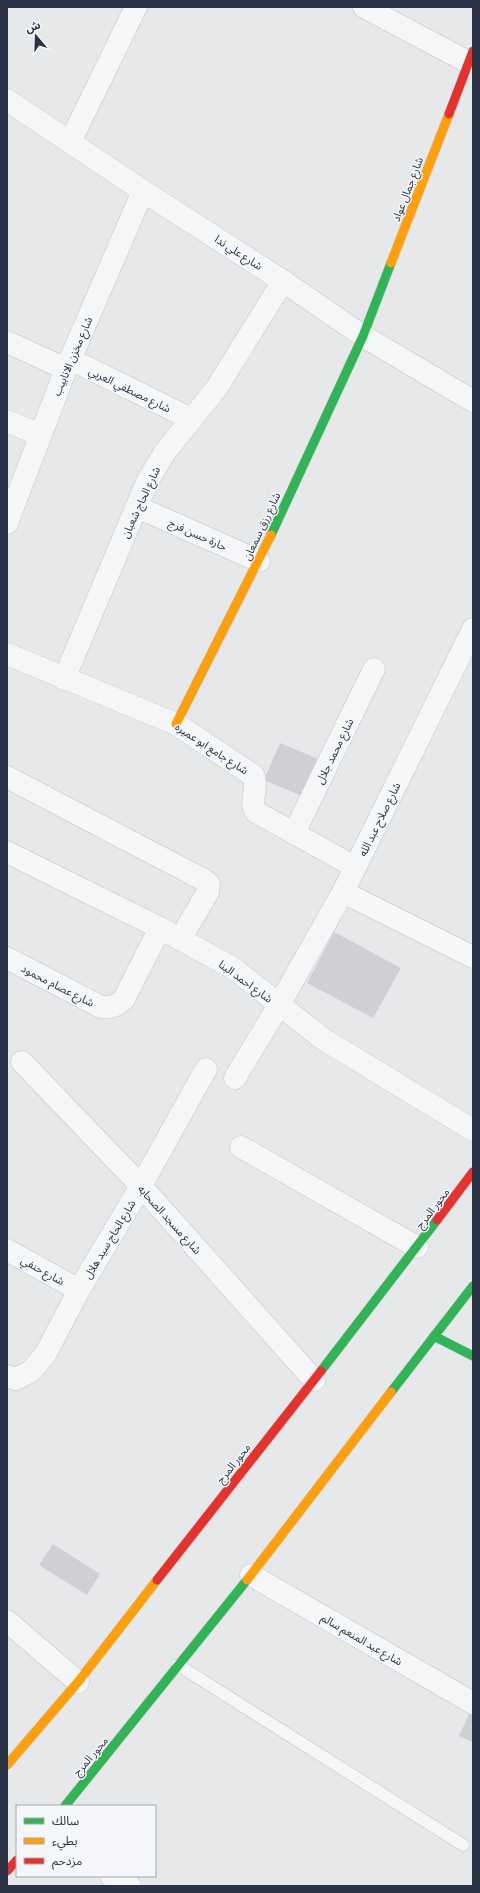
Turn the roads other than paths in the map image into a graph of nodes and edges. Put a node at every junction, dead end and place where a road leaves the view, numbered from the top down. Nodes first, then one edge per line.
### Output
1 (136, 7) edge
2 (364, 7) edge
3 (471, 57) edge
4 (7, 100) edge
5 (70, 142) junction
6 (143, 191) junction
7 (283, 281) junction
8 (363, 336) junction
9 (7, 342) edge
10 (68, 364) junction
11 (473, 401) edge
12 (190, 419) junction
13 (7, 421) edge
14 (40, 435) junction
15 (137, 507) junction
16 (7, 523) edge
17 (259, 561) junction
18 (473, 629) edge
19 (7, 654) edge
20 (374, 669) dead end
21 (64, 679) junction
22 (176, 724) junction
23 (7, 777) edge
24 (294, 833) junction
25 (7, 852) edge
26 (355, 867) junction
27 (343, 892) junction
28 (160, 928) junction
29 (180, 939) junction
30 (473, 957) edge
31 (7, 958) edge
32 (279, 1005) junction
33 (22, 1062) dead end
34 (206, 1069) dead end
35 (235, 1078) dead end
36 (473, 1130) edge
37 (241, 1147) dead end
38 (473, 1172) edge
39 (141, 1186) junction
40 (417, 1247) junction
41 (7, 1250) edge
42 (473, 1286) edge
43 (79, 1290) junction
44 (434, 1336) junction
45 (473, 1356) edge
46 (11, 1378) edge
47 (314, 1380) junction
48 (251, 1575) junction
49 (7, 1621) edge
50 (178, 1665) junction
51 (78, 1682) junction
52 (473, 1703) edge
53 (7, 1765) edge
54 (65, 1805) edge
55 (463, 1844) dead end
56 (16, 1861) edge
57 (7, 1871) edge
58 (113, 1877) edge
59 (130, 1886) edge

1 - 5 street
2 - 3 street
3 - 8 main road, شارع جمال عواد
4 - 5 street, شارع علي ندا
5 - 6 street, شارع علي ندا
6 - 7 street, شارع علي ندا
6 - 10 street, شارع مخزن الانابيب
7 - 8 street, شارع علي ندا
7 - 12 street, شارع الحاج شعبان
8 - 11 street, شارع علي ندا
8 - 17 main road, شارع رزق سمعان
9 - 10 street, شارع مصطفي العربي
10 - 12 street, شارع مصطفي العربي
10 - 14 street, شارع مخزن الانابيب
12 - 15 street, شارع الحاج شعبان
13 - 14 street
14 - 16 street, شارع مخزن الانابيب
15 - 17 street, حارة حسن فرج
15 - 21 street, شارع الحاج شعبان
17 - 22 main road, شارع رزق سمعان
18 - 26 street, شارع صلاح عبد الله
19 - 21 street, شارع جامع ابو عميره
20 - 24 street, شارع محمد جلال
21 - 22 street, شارع جامع ابو عميره
22 - 24 street, شارع جامع ابو عميره
23 - 29 street
24 - 26 street, شارع جامع ابو عميره
25 - 28 street, شارع احمد البنا
26 - 27 street, شارع صلاح عبد الله
27 - 30 street
27 - 32 street, شارع صلاح عبد الله
28 - 29 street, شارع احمد البنا
28 - 31 street, شارع عصام محمود
29 - 32 street, شارع احمد البنا
32 - 35 street, شارع صلاح عبد الله
32 - 36 street, شارع احمد البنا
33 - 39 street, شارع مسجد الصحابه
34 - 39 street, شارع الحاج سيد هلال
37 - 40 street
38 - 40 main road, محور المرج
39 - 43 street, شارع الحاج سيد هلال
39 - 47 street, شارع مسجد الصحابه
40 - 47 main road, محور المرج
41 - 43 street, شارع حنفي
42 - 44 main road, محور المرج
43 - 46 street, شارع الحاج سيد هلال
44 - 45 main road
44 - 48 main road, محور المرج
47 - 51 main road, محور المرج
48 - 50 main road, محور المرج
48 - 52 street, شارع عبد المنعم سالم
49 - 51 street
50 - 54 main road, محور المرج
50 - 55 lane
51 - 53 main road, محور المرج
56 - 57 main road
58 - 59 street

